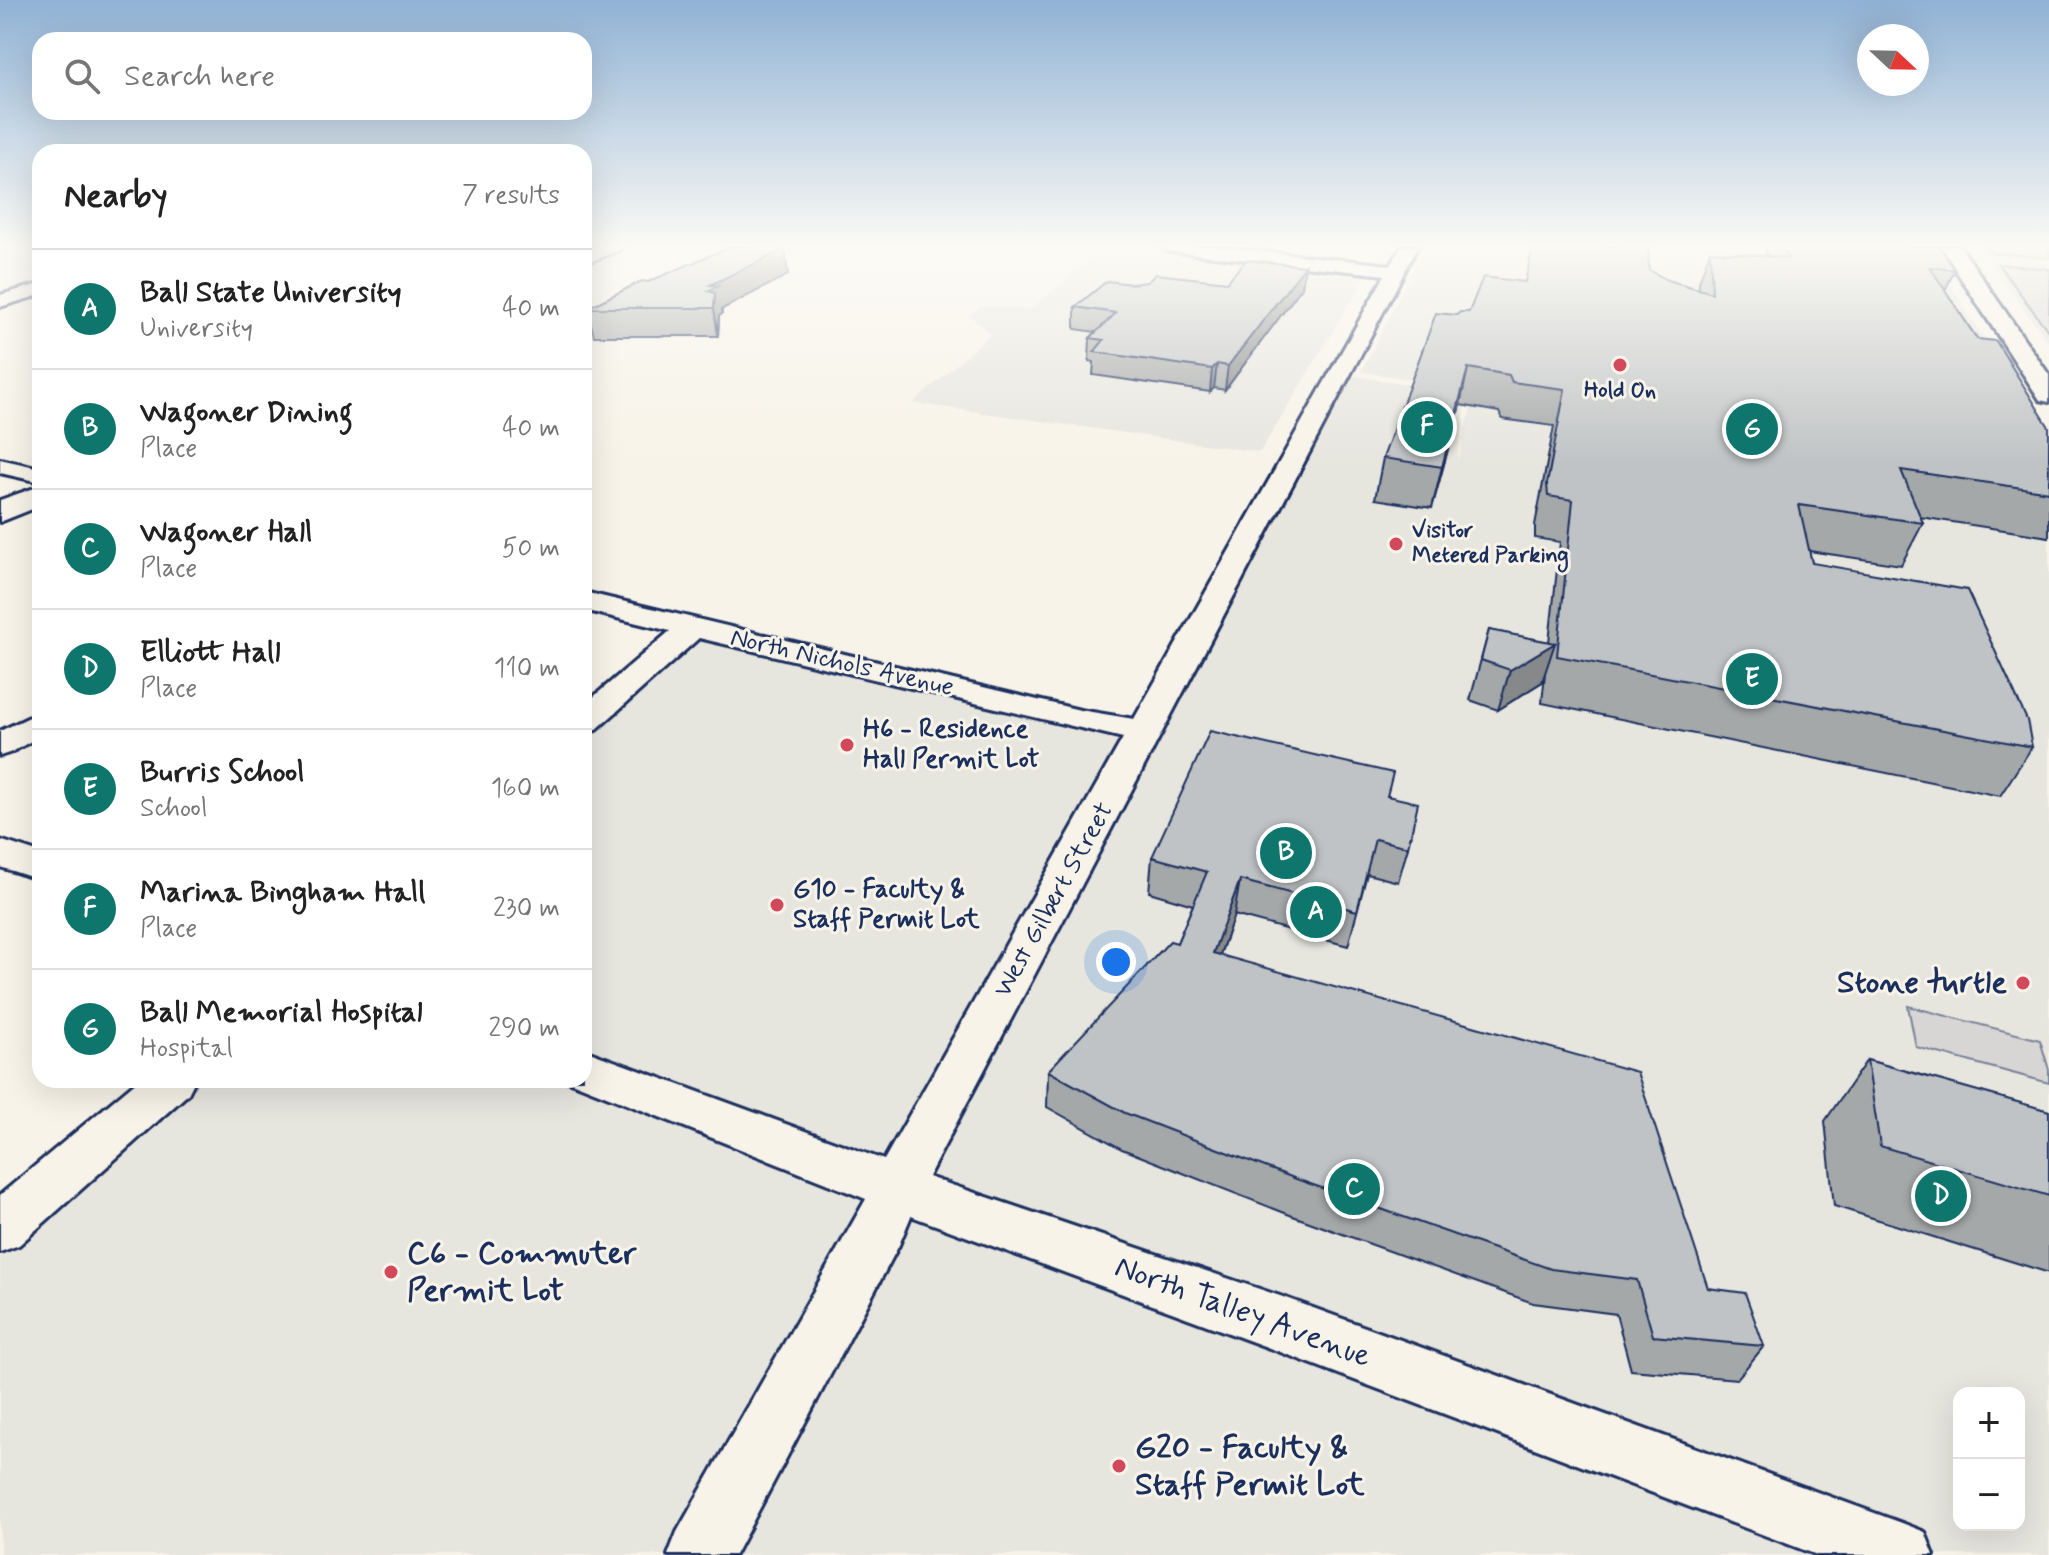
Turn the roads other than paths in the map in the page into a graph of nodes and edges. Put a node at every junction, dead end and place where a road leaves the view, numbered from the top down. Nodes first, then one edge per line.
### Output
1 (1370, 319) edge
2 (1999, 319) edge
3 (2049, 394) edge
4 (0, 466) edge
5 (32, 473) edge
6 (32, 498) edge
7 (0, 512) edge
8 (592, 603) edge
9 (692, 628) junction
10 (592, 716) edge
11 (32, 727) edge
12 (1147, 732) junction
13 (0, 745) edge
14 (0, 853) edge
15 (32, 864) edge
16 (592, 1072) edge
17 (162, 1088) edge
18 (897, 1186) junction
19 (0, 1228) edge
20 (700, 1555) edge
21 (1902, 1555) edge

1 - 12 street, West Gilbert Street
2 - 3 street
4 - 5 street
6 - 7 street
8 - 9 street, North Nichols Avenue
9 - 10 street
9 - 12 street, North Nichols Avenue
11 - 13 street
12 - 18 street, West Gilbert Street
14 - 15 street
16 - 18 street, North Talley Avenue
17 - 19 street
18 - 20 street, West Gilbert Street
18 - 21 street, North Talley Avenue

